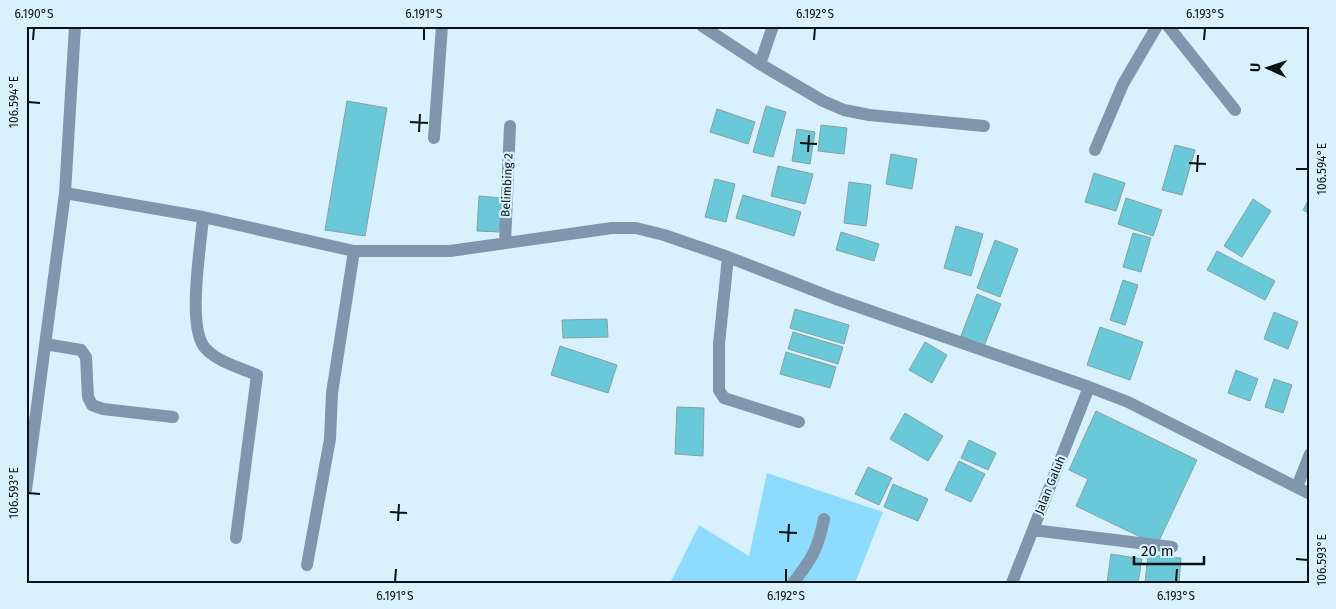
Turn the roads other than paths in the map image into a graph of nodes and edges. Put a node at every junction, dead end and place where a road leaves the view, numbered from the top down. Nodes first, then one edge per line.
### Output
1 (75, 26) edge
2 (442, 26) edge
3 (702, 26) edge
4 (773, 26) edge
5 (1156, 26) edge
6 (1168, 26) edge
7 (760, 64) junction
8 (1234, 110) dead end
9 (510, 126) dead end
10 (984, 126) dead end
11 (434, 138) dead end
12 (1095, 150) dead end
13 (65, 193) junction
14 (203, 217) junction
15 (505, 243) junction
16 (354, 251) junction
17 (728, 257) junction
18 (45, 344) junction
19 (1089, 387) junction
20 (173, 417) dead end
21 (799, 422) dead end
22 (1310, 454) edge
23 (1297, 486) junction
24 (26, 490) edge
25 (1310, 494) edge
26 (824, 519) dead end
27 (1033, 530) junction
28 (236, 538) dead end
29 (1172, 547) dead end
30 (307, 566) dead end
31 (794, 583) edge
32 (1012, 583) edge

1 - 13 street
2 - 11 street
3 - 7 street
4 - 7 street
5 - 12 street
6 - 8 street
7 - 10 street
9 - 15 street, Belimbing 2
13 - 14 street
13 - 18 street
14 - 16 street
14 - 28 street
15 - 16 street
15 - 17 street
16 - 30 street
17 - 19 street
17 - 21 street
18 - 20 street
18 - 24 street
19 - 23 street
19 - 27 street, Jalan Galuh
22 - 23 street
23 - 25 street
26 - 31 street
27 - 29 street
27 - 32 street, Jalan Galuh

